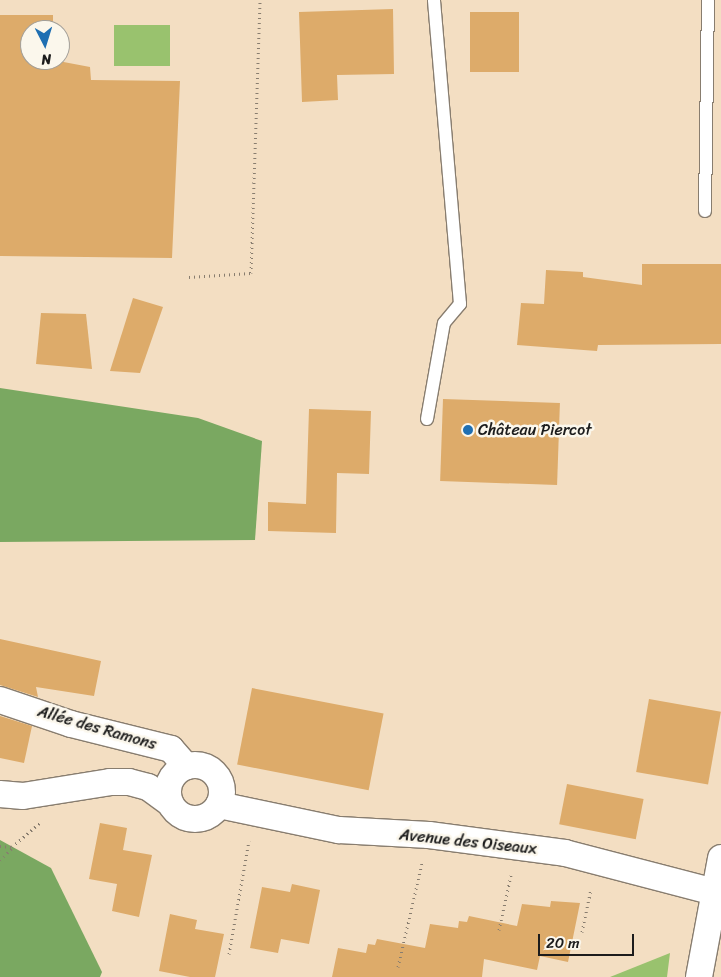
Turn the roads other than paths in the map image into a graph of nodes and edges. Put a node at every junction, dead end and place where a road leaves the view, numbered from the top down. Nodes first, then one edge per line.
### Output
1 (434, 0) edge
2 (708, 0) edge
3 (704, 211) dead end
4 (427, 419) dead end
5 (0, 700) edge
6 (186, 766) junction
7 (0, 794) edge
8 (170, 802) junction
9 (219, 805) junction
10 (721, 858) edge
11 (715, 892) junction
12 (699, 977) edge

1 - 4 lane
2 - 3 lane
5 - 6 street, Allée des Ramons
6 - 8 street
6 - 9 street
7 - 8 street
8 - 9 street
9 - 11 street, Avenue des Oiseaux
10 - 11 street
11 - 12 street

